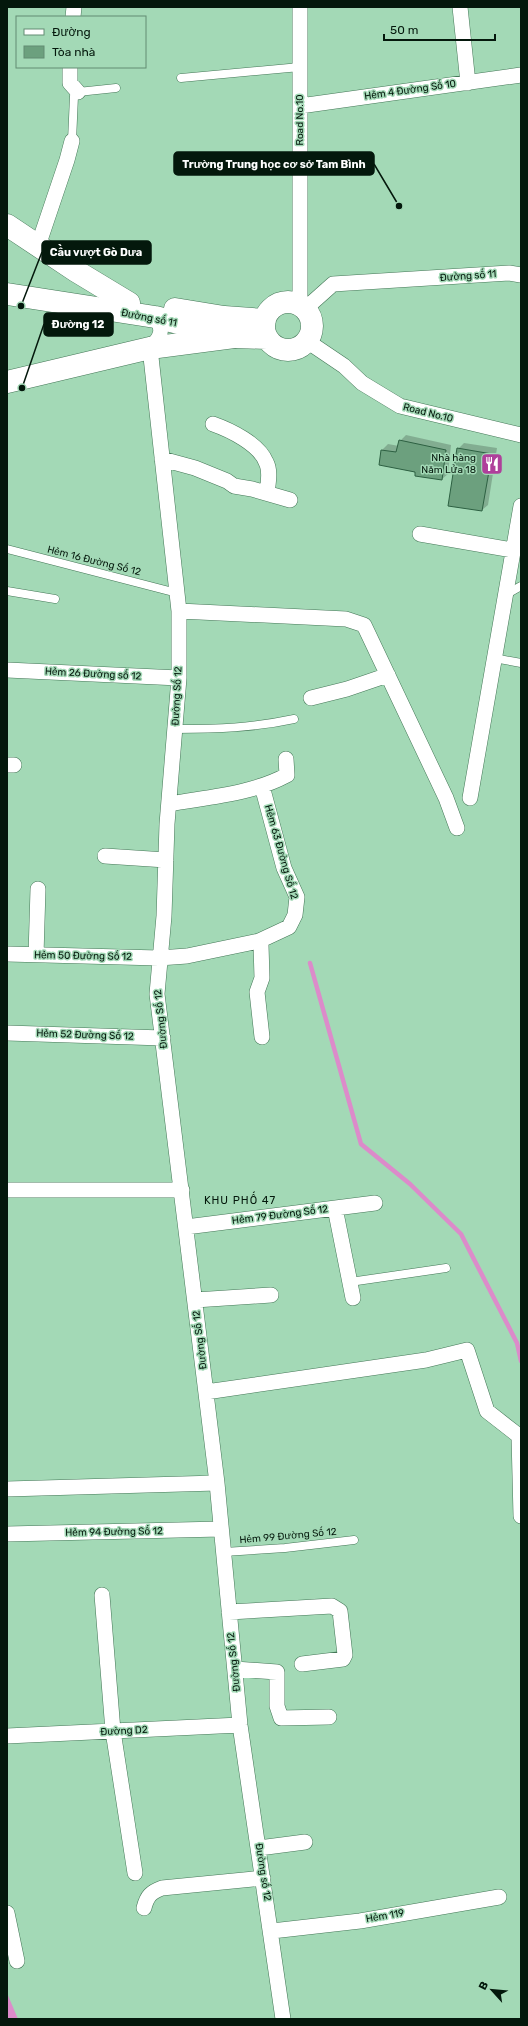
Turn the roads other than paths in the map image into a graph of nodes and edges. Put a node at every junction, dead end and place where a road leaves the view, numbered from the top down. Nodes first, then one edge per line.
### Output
1 (300, 7) edge
2 (460, 7) edge
3 (300, 67) junction
4 (70, 68) edge
5 (521, 75) edge
6 (181, 78) dead end
7 (468, 82) junction
8 (116, 88) dead end
9 (76, 94) junction
10 (300, 106) junction
11 (72, 141) joint
12 (7, 225) edge
13 (38, 246) junction
14 (521, 275) edge
15 (7, 279) edge
16 (7, 294) edge
17 (129, 302) junction
18 (303, 307) junction
19 (155, 317) junction
20 (266, 329) junction
21 (234, 337) junction
22 (307, 341) junction
23 (150, 348) junction
24 (7, 382) edge
25 (213, 424) dead end
26 (521, 435) edge
27 (162, 459) junction
28 (267, 493) junction
29 (290, 500) dead end
30 (521, 509) edge
31 (420, 534) dead end
32 (7, 549) edge
33 (512, 550) junction
34 (521, 586) edge
35 (7, 591) edge
36 (177, 592) junction
37 (504, 596) junction
38 (55, 598) dead end
39 (179, 611) junction
40 (494, 658) junction
41 (521, 663) edge
42 (7, 670) edge
43 (388, 675) junction
44 (179, 678) junction
45 (311, 698) dead end
46 (294, 719) dead end
47 (175, 729) junction
48 (286, 759) dead end
49 (262, 786) junction
50 (470, 798) dead end
51 (169, 804) junction
52 (457, 828) dead end
53 (105, 856) dead end
54 (166, 860) junction
55 (38, 889) dead end
56 (259, 941) junction
57 (7, 954) edge
58 (36, 955) junction
59 (159, 958) junction
60 (7, 1033) edge
61 (262, 1037) dead end
62 (163, 1038) junction
63 (7, 1190) edge
64 (182, 1190) junction
65 (375, 1202) dead end
66 (335, 1208) junction
67 (186, 1227) junction
68 (446, 1268) dead end
69 (350, 1282) junction
70 (271, 1295) dead end
71 (353, 1298) dead end
72 (195, 1300) junction
73 (206, 1392) junction
74 (217, 1483) junction
75 (7, 1489) edge
76 (521, 1516) edge
77 (221, 1529) junction
78 (7, 1534) edge
79 (354, 1540) dead end
80 (224, 1552) junction
81 (102, 1595) dead end
82 (229, 1612) junction
83 (302, 1664) dead end
84 (235, 1670) junction
85 (329, 1717) dead end
86 (240, 1725) junction
87 (113, 1731) junction
88 (7, 1736) edge
89 (305, 1842) dead end
90 (259, 1848) junction
91 (135, 1873) dead end
92 (264, 1878) junction
93 (498, 1897) dead end
94 (144, 1908) dead end
95 (7, 1913) edge
96 (272, 1931) junction
97 (17, 1961) dead end
98 (283, 2019) edge

1 - 3 street, Road No.10
2 - 7 street
3 - 6 lane
3 - 10 street, Road No.10
4 - 9 street
5 - 7 street, Hẻm 4 Đường Số 10
7 - 10 street, Hẻm 4 Đường Số 10
8 - 9 lane
9 - 11 lane
10 - 18 street, Road No.10
11 - 13 street
12 - 13 main road
13 - 17 main road
14 - 18 street, Đường số 11
15 - 17 main road, Đường số 11
16 - 19 main road, Đường số 11
17 - 20 main road, Đường số 11
18 - 20 main road
18 - 22 main road
19 - 21 main road, Đường số 11
19 - 23 street
20 - 21 main road, Đường số 11
20 - 22 main road
21 - 23 main road
22 - 26 street, Road No.10
23 - 24 main road
23 - 27 street, Đường Số 12
25 - 28 street
27 - 28 street
27 - 36 street, Đường Số 12
28 - 29 street
30 - 33 street
31 - 33 street
32 - 36 lane, Hẻm 16 Đường Số 12
33 - 37 street
34 - 37 lane
35 - 38 lane
36 - 39 street, Đường Số 12
37 - 40 street
39 - 43 street
39 - 44 street, Đường Số 12
40 - 41 lane
40 - 50 street
42 - 44 street, Hẻm 26 Đường số 12
43 - 45 street
43 - 52 street
44 - 47 street, Đường Số 12
46 - 47 lane
47 - 51 street, Đường Số 12
48 - 49 street
49 - 51 street
49 - 56 street, Hẻm 63 Đường Số 12
51 - 54 street, Đường Số 12
53 - 54 street
54 - 59 street, Đường Số 12
55 - 58 street
56 - 59 street, Hẻm 63 Đường Số 12
56 - 61 street
57 - 58 street, Hẻm 50 Đường Số 12
58 - 59 street, Hẻm 50 Đường Số 12
59 - 62 street, Đường Số 12
60 - 62 street, Hẻm 52 Đường Số 12
62 - 64 street, Đường Số 12
63 - 64 street
64 - 67 street, Đường Số 12
65 - 66 street, Hẻm 79 Đường Số 12
66 - 67 street, Hẻm 79 Đường Số 12
66 - 69 street
67 - 72 street, Đường Số 12
68 - 69 lane
69 - 71 street
70 - 72 street
72 - 73 street, Đường Số 12
73 - 74 street, Đường Số 12
73 - 76 street
74 - 75 street
74 - 77 street, Đường Số 12
77 - 78 street, Hẻm 94 Đường Số 12
77 - 80 street, Đường Số 12
79 - 80 lane, Hẻm 99 Đường Số 12
80 - 82 street, Đường Số 12
81 - 87 street
82 - 83 street
82 - 84 street, Đường Số 12
84 - 85 street
84 - 86 street, Đường Số 12
86 - 87 street, Đường D2
86 - 90 street, Đường số 12
87 - 88 street, Đường D2
87 - 91 street
89 - 90 street
90 - 92 street, Đường số 12
92 - 94 street
92 - 96 street, Đường số 12
93 - 96 street, Hẻm 119
95 - 97 street
96 - 98 street, Đường số 12

